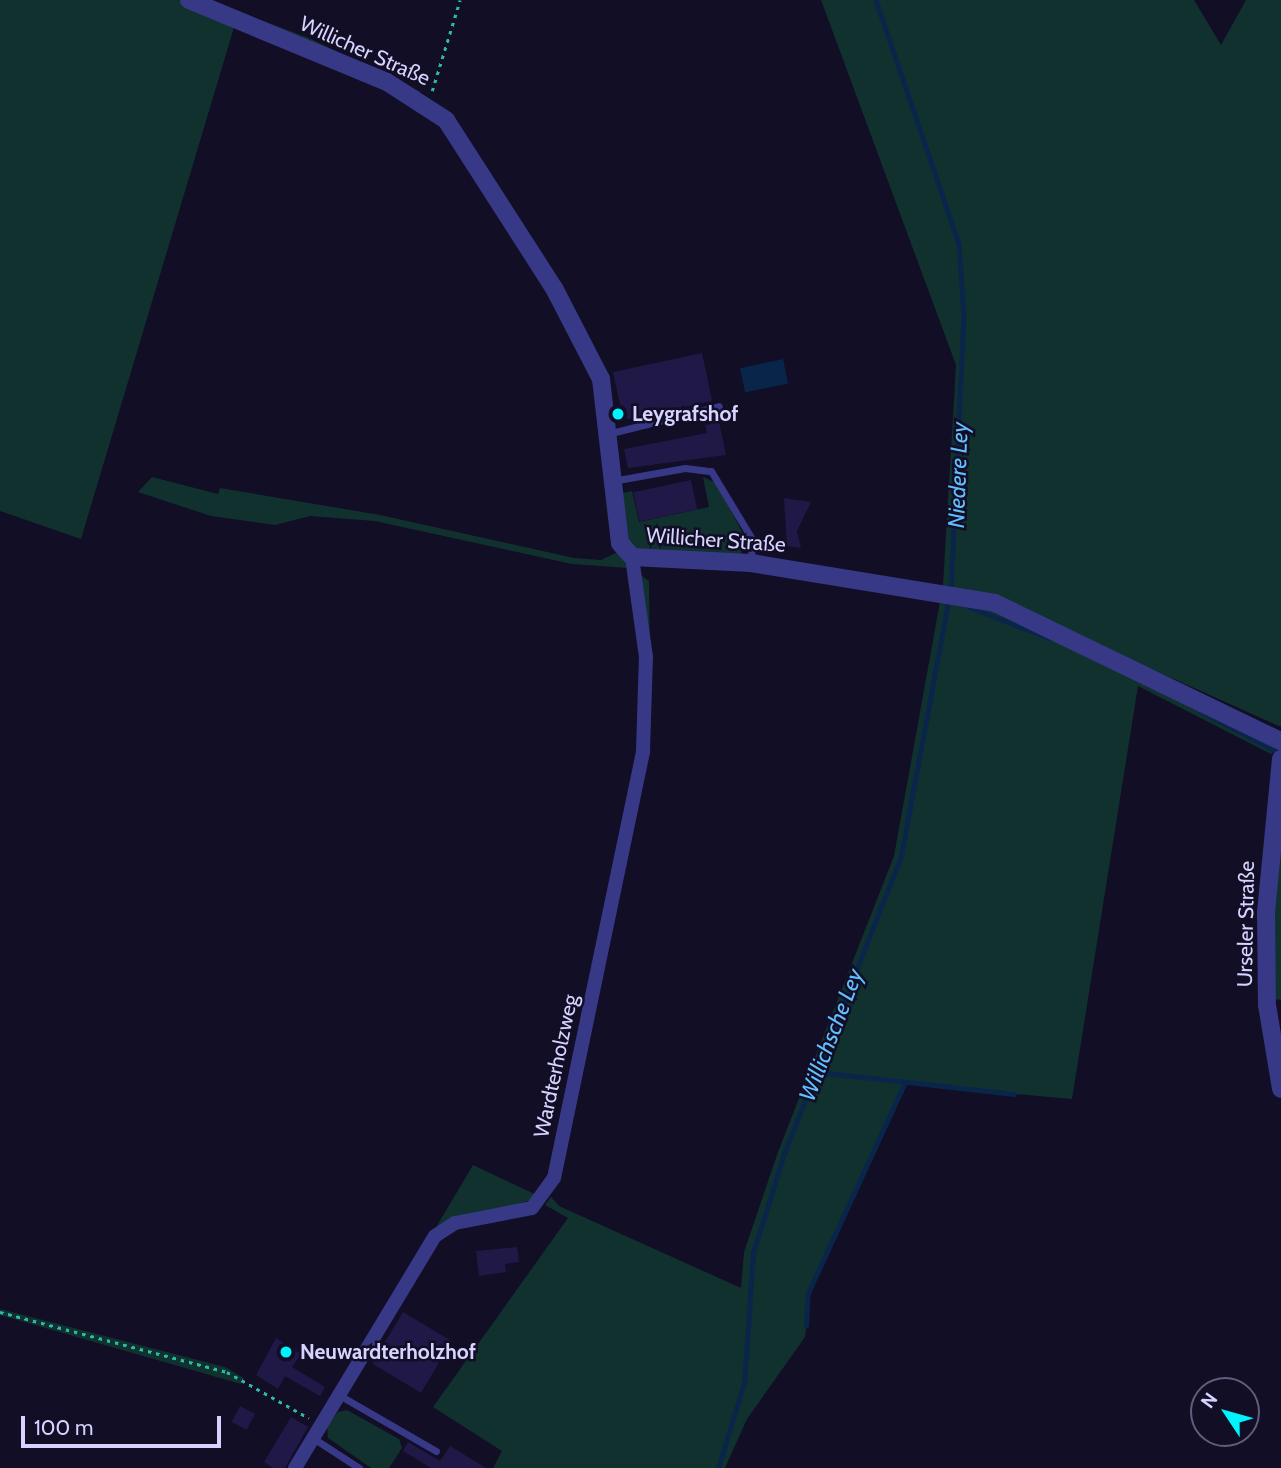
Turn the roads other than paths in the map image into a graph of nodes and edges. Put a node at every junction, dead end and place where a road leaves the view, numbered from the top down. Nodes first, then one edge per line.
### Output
1 (189, 0) edge
2 (719, 406) dead end
3 (611, 433) junction
4 (611, 481) junction
5 (632, 557) junction
6 (751, 563) junction
7 (1281, 741) edge
8 (1281, 759) edge
9 (1281, 1089) edge
10 (339, 1394) junction
11 (312, 1437) junction
12 (436, 1451) dead end
13 (295, 1468) edge
14 (359, 1468) edge

1 - 3 street, Willicher Straße
2 - 3 lane
3 - 4 street, Willicher Straße
4 - 5 street, Willicher Straße
4 - 6 lane
5 - 6 street, Willicher Straße
5 - 10 street, Wardterholzweg
6 - 7 street, Willicher Straße
8 - 9 street, Urseler Straße
10 - 11 street, Wardterholzweg
10 - 12 lane
11 - 13 street, Wardterholzweg
11 - 14 lane

